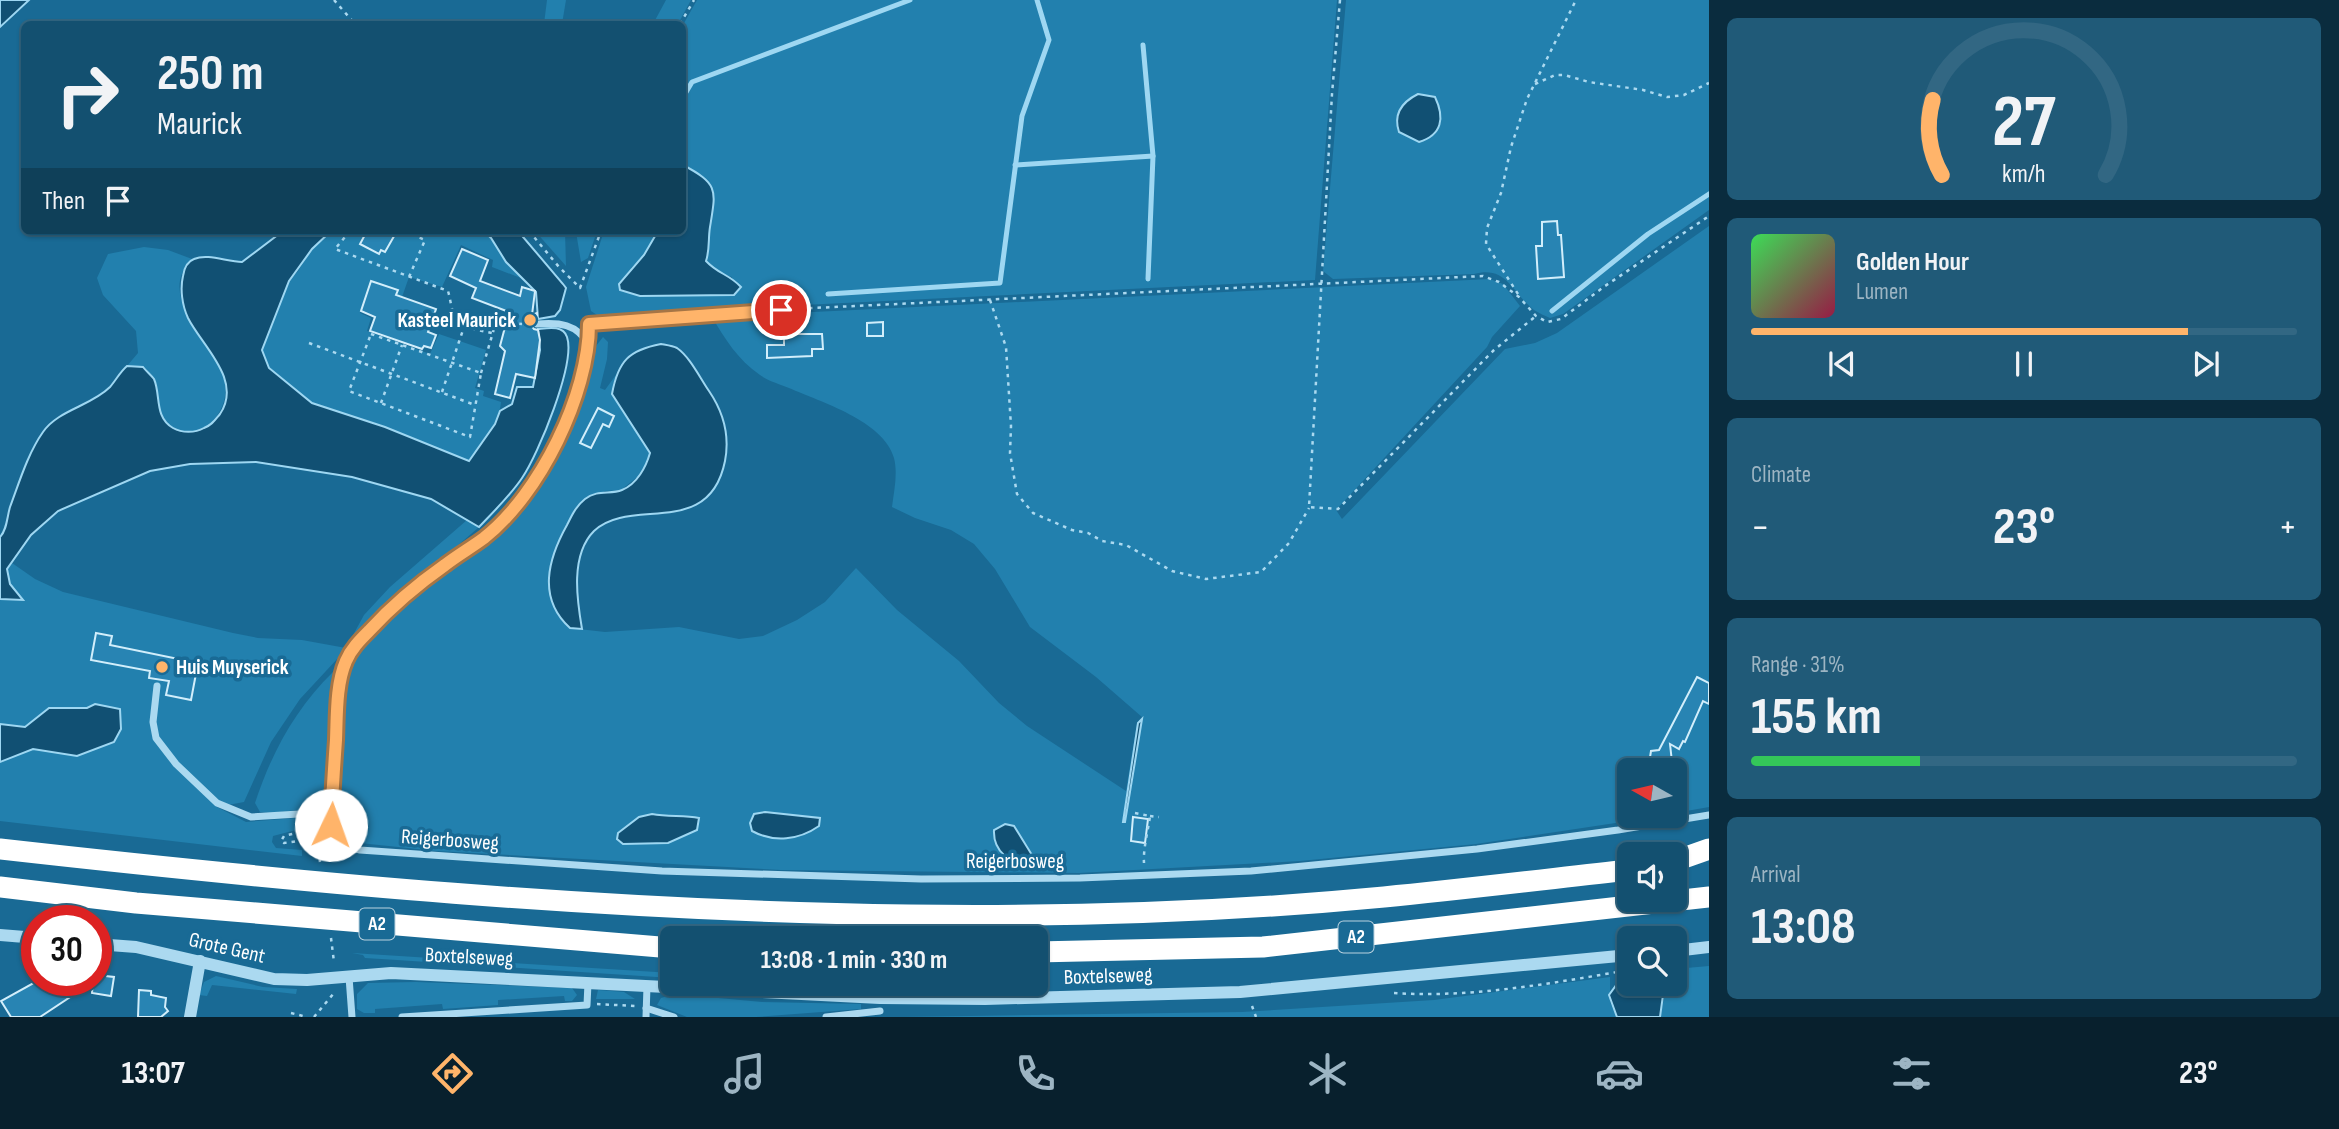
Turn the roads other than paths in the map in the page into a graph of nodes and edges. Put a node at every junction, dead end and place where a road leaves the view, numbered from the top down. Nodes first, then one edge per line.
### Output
1 (781, 310) road end
2 (537, 324) dead end
3 (589, 345) junction
4 (157, 686) dead end
5 (331, 815) junction
6 (1709, 815) edge
7 (0, 849) edge
8 (1709, 849) edge
9 (1687, 857) edge
10 (1709, 859) edge
11 (1687, 861) edge
12 (1617, 871) edge
13 (0, 887) edge
14 (0, 898) edge
15 (1709, 900) edge
16 (136, 903) junction
17 (0, 935) edge
18 (21, 937) edge
19 (112, 945) edge
20 (660, 947) edge
21 (1709, 947) edge
22 (1687, 950) edge
23 (1048, 952) edge
24 (1617, 956) edge
25 (200, 961) junction
26 (349, 977) junction
27 (588, 982) junction
28 (647, 986) junction
29 (646, 1008) junction
30 (880, 1009) edge
31 (190, 1017) edge
32 (352, 1017) edge
33 (402, 1017) edge
34 (646, 1017) edge
35 (674, 1017) edge
36 (826, 1017) edge

1 - 3 street
2 - 3 street
3 - 5 street
4 - 5 street
5 - 6 street, Reigerbosweg
7 - 12 highway, A2
8 - 9 highway
10 - 11 highway
13 - 16 highway, A2
14 - 16 highway, A2
15 - 23 highway, A2
16 - 20 highway, A2
17 - 18 street
19 - 25 street, Grote Gent
21 - 22 street
24 - 30 street, Boxtelseweg
25 - 26 street, Grote Gent
25 - 31 street
26 - 27 street, Boxtelseweg
26 - 32 street
27 - 28 street, Boxtelseweg
27 - 33 street
28 - 29 street
28 - 30 street, Boxtelseweg
29 - 34 street
29 - 35 street
30 - 36 street, Boxtelseweg

